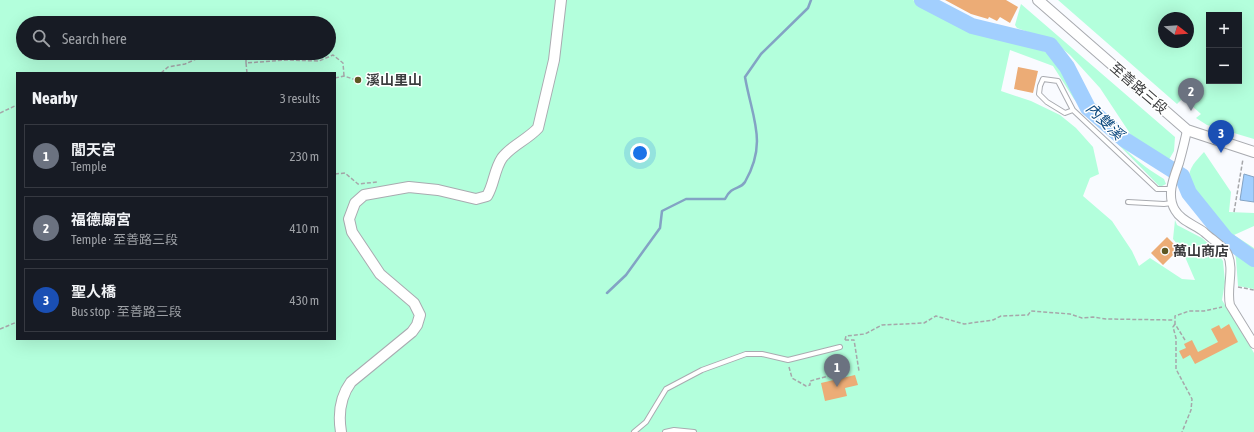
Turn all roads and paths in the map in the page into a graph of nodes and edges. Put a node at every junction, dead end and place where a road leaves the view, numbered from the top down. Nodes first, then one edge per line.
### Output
1 (561, 0) edge
2 (1038, 0) edge
3 (336, 57) edge
4 (194, 60) edge
5 (286, 60) edge
6 (286, 60) edge
7 (321, 60) edge
8 (246, 63) joint
9 (162, 72) edge
10 (247, 72) edge
11 (344, 76) junction
12 (336, 78) edge
13 (356, 80) dead end
14 (16, 105) edge
15 (1074, 110) junction
16 (0, 113) edge
17 (1188, 130) junction
18 (1250, 151) edge
19 (336, 174) edge
20 (1171, 189) junction
21 (387, 191) junction
22 (1128, 202) dead end
23 (1173, 203) junction
24 (1234, 212) dead end
25 (1230, 285) junction
26 (1254, 290) edge
27 (1230, 305) junction
28 (1174, 320) junction
29 (16, 322) edge
30 (1174, 324) junction
31 (0, 329) edge
32 (845, 340) junction
33 (1185, 340) dead end
34 (1254, 344) edge
35 (840, 348) joint
36 (788, 360) junction
37 (848, 371) dead end
38 (859, 371) dead end
39 (341, 432) edge
40 (634, 432) edge
41 (665, 432) edge
42 (694, 432) edge
43 (1182, 432) edge

1 - 21 street
2 - 17 street, 至善路三段
3 - 11 path
4 - 9 path
5 - 7 path
6 - 8 path
8 - 10 path
11 - 12 path
11 - 13 path
14 - 16 path
15 - 15 lane
15 - 20 lane
17 - 18 street, 至善路三段
17 - 20 street
18 - 24 path
19 - 21 path
20 - 23 street
21 - 39 street
22 - 23 lane
23 - 25 street
25 - 26 path
25 - 27 street
27 - 28 path
27 - 34 street
28 - 30 path
28 - 32 path
29 - 31 path
30 - 33 path
30 - 43 path
32 - 35 path
32 - 38 path
35 - 36 lane
36 - 37 path
36 - 40 lane
41 - 42 lane

